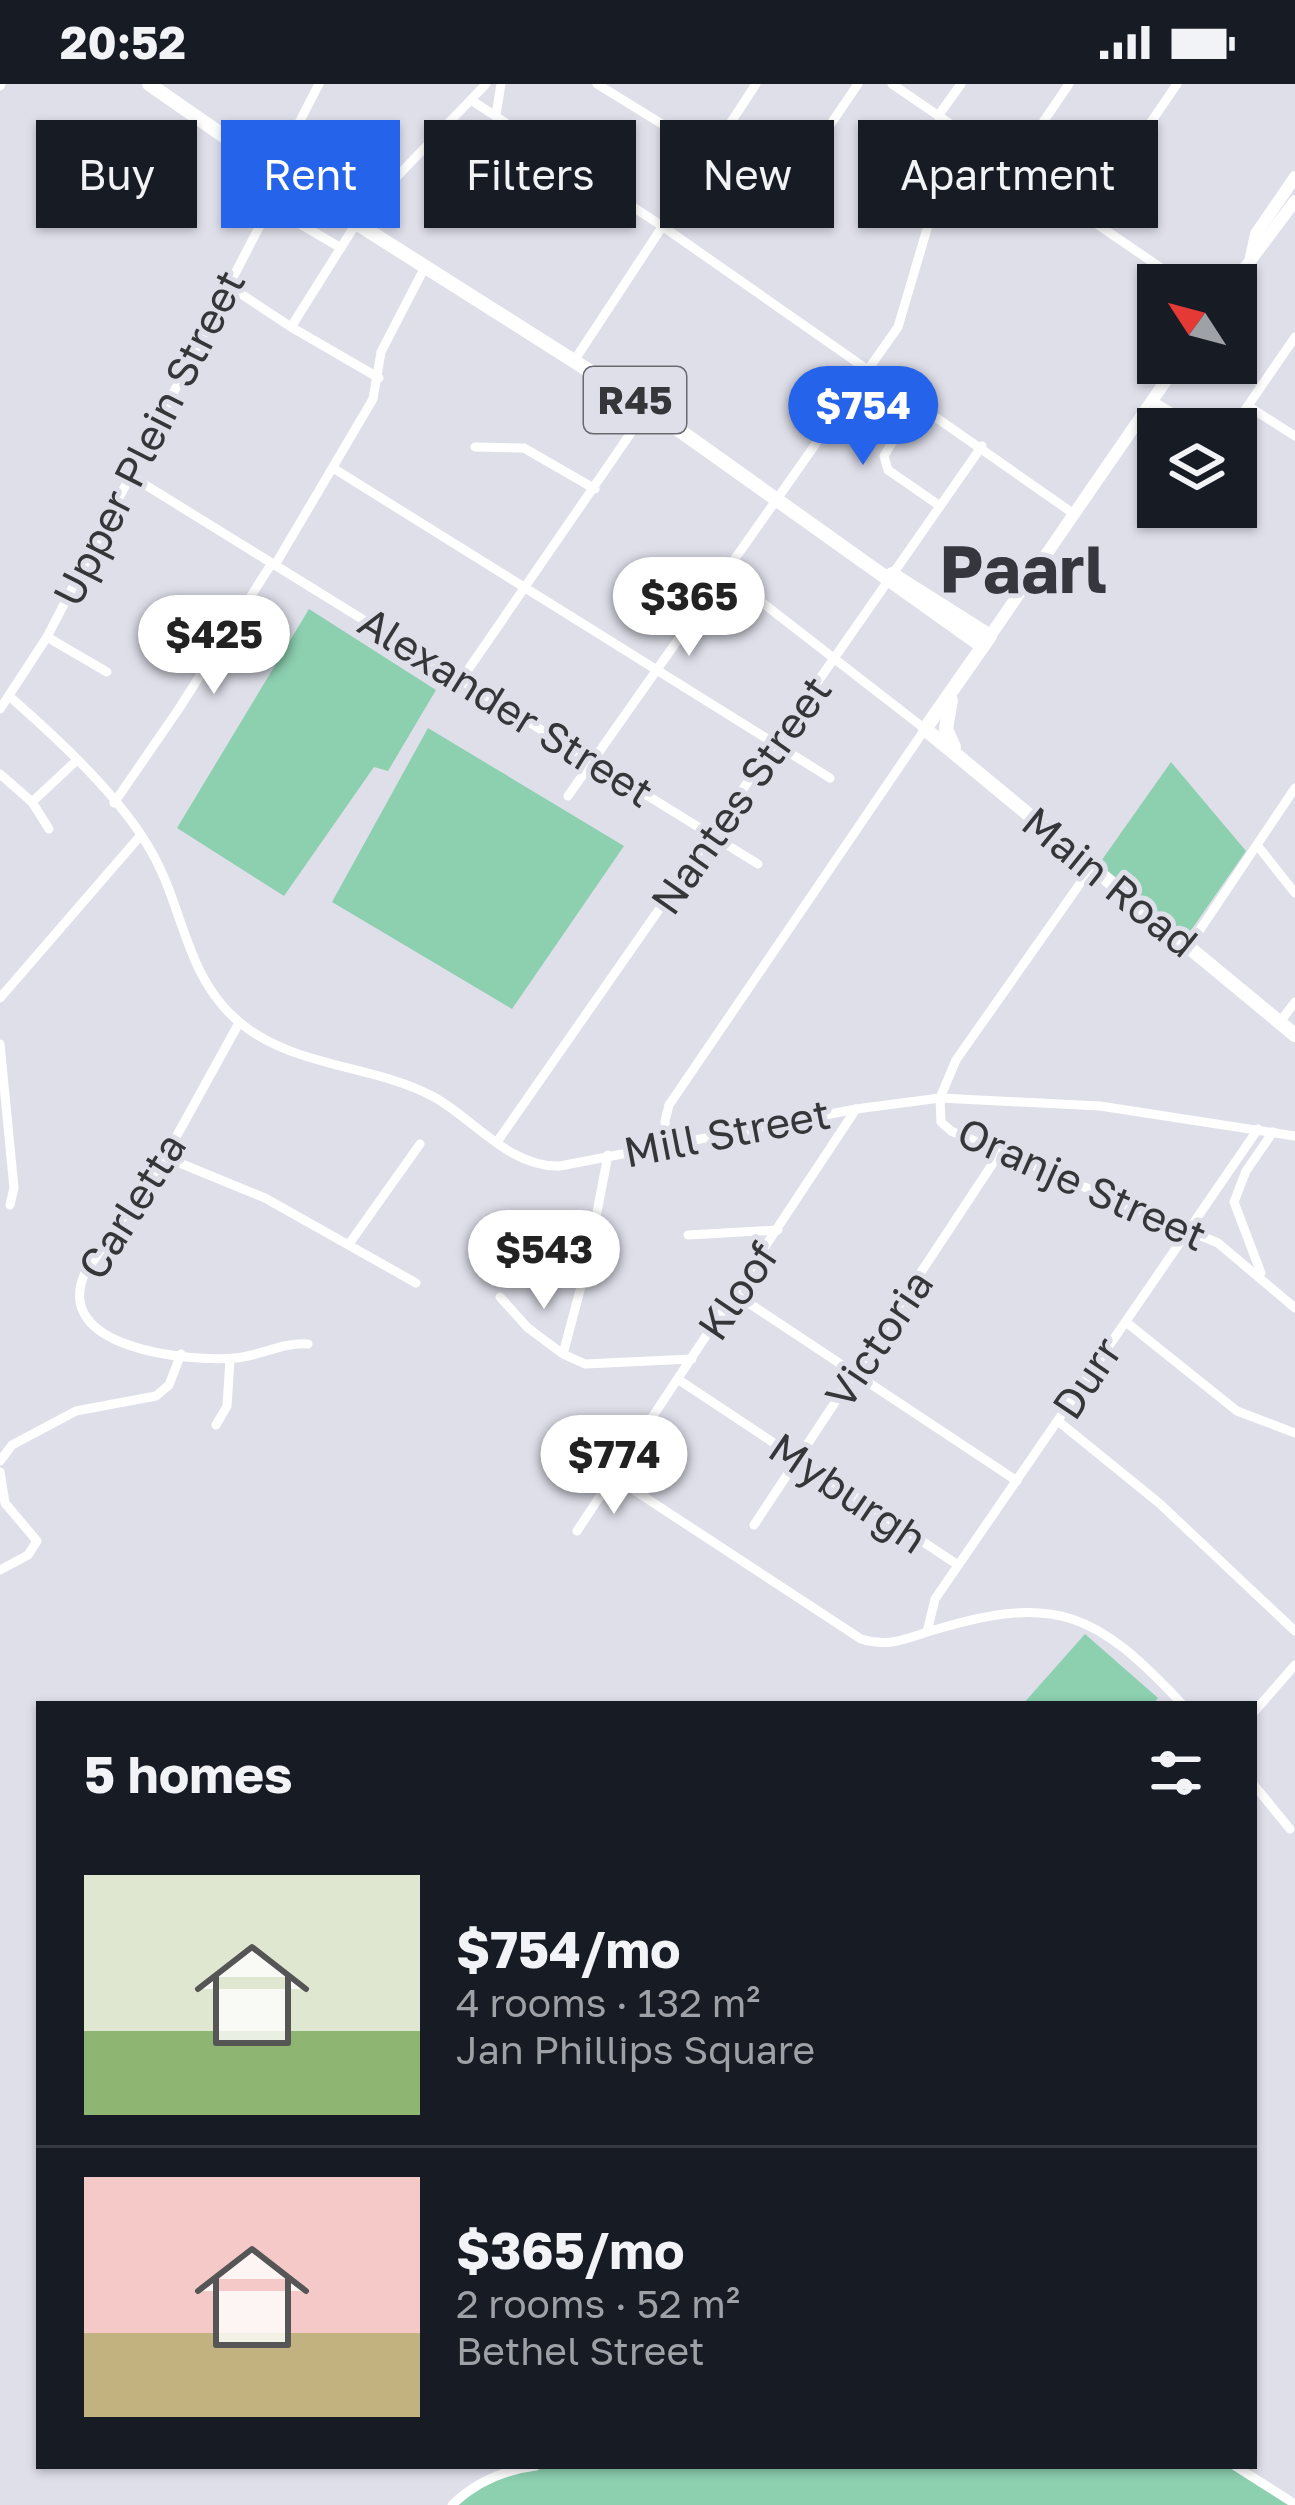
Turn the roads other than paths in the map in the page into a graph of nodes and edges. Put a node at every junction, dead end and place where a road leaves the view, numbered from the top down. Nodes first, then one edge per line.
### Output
1 (150, 84) edge
2 (319, 84) edge
3 (486, 84) edge
4 (501, 84) edge
5 (597, 84) edge
6 (755, 84) edge
7 (858, 84) edge
8 (892, 84) edge
9 (961, 84) edge
10 (1069, 84) edge
11 (1177, 84) edge
12 (471, 100) junction
13 (496, 115) junction
14 (938, 116) junction
15 (303, 120) edge
16 (731, 120) edge
17 (833, 120) edge
18 (944, 120) edge
19 (1044, 120) edge
20 (1152, 120) edge
21 (660, 123) edge
22 (221, 133) edge
23 (400, 175) edge
24 (1295, 177) edge
25 (1295, 201) edge
26 (660, 225) edge
27 (257, 228) edge
28 (307, 228) edge
29 (353, 228) edge
30 (366, 228) edge
31 (661, 228) edge
32 (665, 228) edge
33 (927, 228) edge
34 (1102, 228) edge
35 (341, 248) junction
36 (1250, 258) junction
37 (1155, 264) edge
38 (1246, 264) edge
39 (426, 265) junction
40 (229, 286) junction
41 (291, 327) junction
42 (1295, 337) edge
43 (574, 361) junction
44 (869, 368) junction
45 (379, 378) junction
46 (1164, 384) edge
47 (917, 401) junction
48 (1152, 401) junction
49 (1248, 406) joint
50 (647, 408) junction
51 (1164, 408) edge
52 (1295, 436) edge
53 (982, 446) junction
54 (475, 447) dead end
55 (333, 468) junction
56 (131, 476) junction
57 (595, 489) junction
58 (777, 499) junction
59 (940, 506) junction
60 (1074, 514) junction
61 (274, 564) junction
62 (724, 573) junction
63 (887, 575) junction
64 (526, 588) junction
65 (46, 637) junction
66 (986, 641) junction
67 (837, 658) junction
68 (655, 668) junction
69 (107, 672) dead end
70 (461, 680) junction
71 (957, 684) junction
72 (9, 696) junction
73 (0, 709) edge
74 (926, 730) junction
75 (776, 742) junction
76 (76, 761) junction
77 (592, 761) junction
78 (968, 764) junction
79 (0, 774) edge
80 (830, 778) dead end
81 (1295, 788) edge
82 (568, 796) dead end
83 (32, 802) junction
84 (114, 803) junction
85 (49, 829) dead end
86 (712, 834) junction
87 (142, 835) junction
88 (1257, 845) junction
89 (758, 864) dead end
90 (1091, 868) junction
91 (1295, 893) edge
92 (1189, 946) junction
93 (0, 998) edge
94 (1295, 1002) edge
95 (1280, 1022) junction
96 (239, 1023) junction
97 (1295, 1035) edge
98 (0, 1044) edge
99 (940, 1098) junction
100 (856, 1109) junction
101 (1258, 1129) junction
102 (1273, 1132) junction
103 (1295, 1136) edge
104 (497, 1142) junction
105 (420, 1144) dead end
106 (668, 1145) junction
107 (1001, 1151) junction
108 (608, 1155) junction
109 (166, 1157) junction
110 (10, 1204) dead end
111 (778, 1229) junction
112 (1190, 1229) junction
113 (688, 1235) dead end
114 (349, 1244) junction
115 (1262, 1277) junction
116 (416, 1283) dead end
117 (735, 1294) junction
118 (500, 1297) dead end
119 (1295, 1308) edge
120 (1126, 1322) junction
121 (308, 1344) dead end
122 (181, 1354) junction
123 (562, 1354) junction
124 (693, 1358) junction
125 (230, 1359) junction
126 (857, 1373) junction
127 (679, 1380) junction
128 (1058, 1421) junction
129 (216, 1425) dead end
130 (1295, 1433) edge
131 (798, 1459) junction
132 (0, 1462) edge
133 (0, 1472) edge
134 (614, 1477) junction
135 (1017, 1481) junction
136 (754, 1525) dead end
137 (577, 1531) dead end
138 (958, 1565) junction
139 (0, 1570) edge
140 (1295, 1631) edge
141 (927, 1632) junction
142 (1295, 1665) edge
143 (1179, 1701) edge
144 (1257, 1709) edge
145 (1257, 1789) edge
146 (1290, 1829) dead end
147 (525, 2469) edge
148 (1240, 2469) edge
149 (1295, 2504) edge
150 (452, 2505) edge

1 - 22 main road, R45
2 - 15 street, Upper Plein Street
3 - 12 street
4 - 13 street
5 - 21 street
6 - 16 street
7 - 17 street
8 - 14 street
9 - 14 street
10 - 19 street
11 - 20 street
12 - 13 street
12 - 23 street
13 - 26 street
14 - 18 street
24 - 36 main road
25 - 36 main road
27 - 40 street, Upper Plein Street
28 - 35 street
29 - 35 street
30 - 39 main road, R45
31 - 43 street
32 - 44 street
33 - 44 street
34 - 37 street
35 - 41 street
36 - 38 main road
39 - 43 main road, R45
39 - 45 street
40 - 41 street
40 - 56 street, Upper Plein Street
41 - 45 street
42 - 49 street
43 - 50 main road, R45
44 - 47 street
44 - 58 street
45 - 55 street
46 - 48 main road
47 - 53 street
47 - 59 street
48 - 51 street
48 - 60 main road
49 - 52 street
50 - 57 street
50 - 58 main road, R45
53 - 59 street, Nantes Street
53 - 60 street
54 - 57 street
55 - 61 street
55 - 64 street
56 - 61 street, Alexander Street
56 - 65 street, Upper Plein Street
57 - 64 street
58 - 62 street
58 - 63 main road, R45
59 - 63 street, Nantes Street
60 - 66 main road
61 - 70 street, Alexander Street
61 - 84 street
62 - 67 street
62 - 68 street
63 - 66 main road, R45
63 - 67 street, Nantes Street
64 - 68 street
64 - 70 street
65 - 69 street
65 - 72 street, Upper Plein Street
66 - 71 main road
67 - 74 street
67 - 75 street, Nantes Street
68 - 75 street
68 - 77 street
70 - 77 street, Alexander Street
71 - 74 main road
71 - 78 main road
72 - 73 street, Upper Plein Street
72 - 76 street, Mill Street
74 - 78 main road, Main Road
74 - 106 street
75 - 80 street
75 - 86 street, Nantes Street
76 - 83 street
76 - 84 street, Mill Street
77 - 82 street
77 - 86 street, Alexander Street
78 - 90 main road, Main Road
79 - 83 street
81 - 88 street
83 - 85 street
84 - 87 street, Mill Street
86 - 89 street, Alexander Street
86 - 104 street, Nantes Street
87 - 93 street
87 - 96 street, Mill Street
88 - 91 street
88 - 92 street
90 - 92 main road, Main Road
90 - 99 street
92 - 95 main road, Main Road
94 - 95 street
95 - 97 main road, Main Road
96 - 104 street, Mill Street
96 - 109 street, Carletta
98 - 110 street
99 - 100 street, Mill Street
99 - 101 street, Mill Street
99 - 107 street, Oranje Street
100 - 106 street, Mill Street
100 - 111 street, Kloof
101 - 102 street, Mill Street
101 - 112 street, Durr
102 - 103 street, Mill Street
102 - 115 street
104 - 108 street, Mill Street
105 - 114 street
106 - 108 street, Mill Street
107 - 112 street, Oranje Street
107 - 126 street, Victoria
108 - 123 street
109 - 114 street
109 - 122 street, Carletta
111 - 113 street
111 - 117 street, Kloof
112 - 115 street, Oranje Street
112 - 120 street, Durr
114 - 116 street
115 - 119 street, Oranje Street
117 - 124 street, Kloof
117 - 126 street
118 - 123 street
120 - 128 street, Durr
120 - 130 street
121 - 125 street, Carletta
122 - 125 street, Carletta
122 - 132 street
123 - 124 street
124 - 127 street, Kloof
125 - 129 street
126 - 131 street, Victoria
126 - 135 street
127 - 131 street, Myburgh
127 - 134 street, Kloof
128 - 135 street, Durr
128 - 140 street
131 - 136 street, Victoria
131 - 138 street, Myburgh
133 - 139 street
134 - 137 street, Kloof
134 - 141 street
135 - 138 street, Durr
138 - 141 street, Durr
141 - 143 street
142 - 144 street
145 - 146 street
147 - 150 street
148 - 149 street

